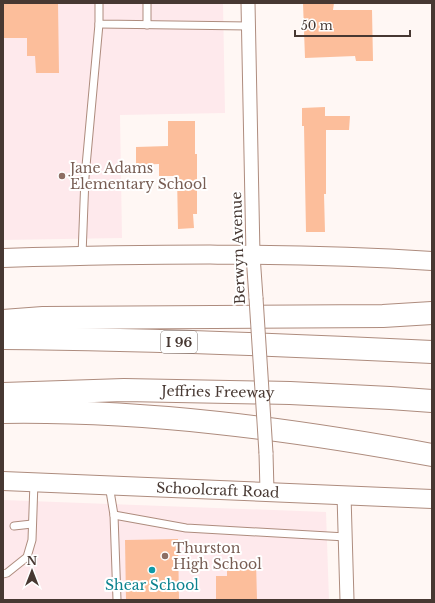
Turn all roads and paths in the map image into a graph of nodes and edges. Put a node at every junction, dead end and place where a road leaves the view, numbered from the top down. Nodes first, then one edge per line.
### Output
1 (99, 3) edge
2 (148, 3) edge
3 (248, 3) edge
4 (98, 24) junction
5 (148, 25) junction
6 (249, 26) junction
7 (253, 255) junction
8 (82, 256) junction
9 (3, 258) edge
10 (432, 260) edge
11 (432, 313) edge
12 (3, 321) edge
13 (3, 338) edge
14 (432, 352) edge
15 (3, 394) edge
16 (432, 401) edge
17 (3, 412) edge
18 (432, 455) edge
19 (3, 481) edge
20 (34, 482) junction
21 (109, 485) junction
22 (267, 492) junction
23 (344, 494) junction
24 (432, 499) edge
25 (114, 515) junction
26 (32, 524) junction
27 (14, 526) dead end
28 (346, 537) junction
29 (3, 574) edge
30 (117, 600) edge
31 (347, 600) edge

1 - 4 lane
2 - 5 lane
3 - 6 street, Berwyn Avenue
4 - 5 lane
4 - 8 lane
5 - 6 lane
6 - 7 street, Berwyn Avenue
7 - 8 main road
7 - 10 main road
7 - 22 street, Berwyn Avenue, bridge
8 - 9 main road
11 - 12 highway
13 - 14 highway, I 96
15 - 16 highway, Jeffries Freeway
17 - 18 highway
19 - 20 main road, Schoolcraft Road
20 - 21 main road, Schoolcraft Road
20 - 26 lane
21 - 22 main road, Schoolcraft Road
21 - 25 lane
22 - 23 main road, Schoolcraft Road
23 - 24 main road, Schoolcraft Road
23 - 28 street
25 - 28 lane
25 - 30 lane
26 - 27 lane
26 - 29 lane
28 - 31 street

